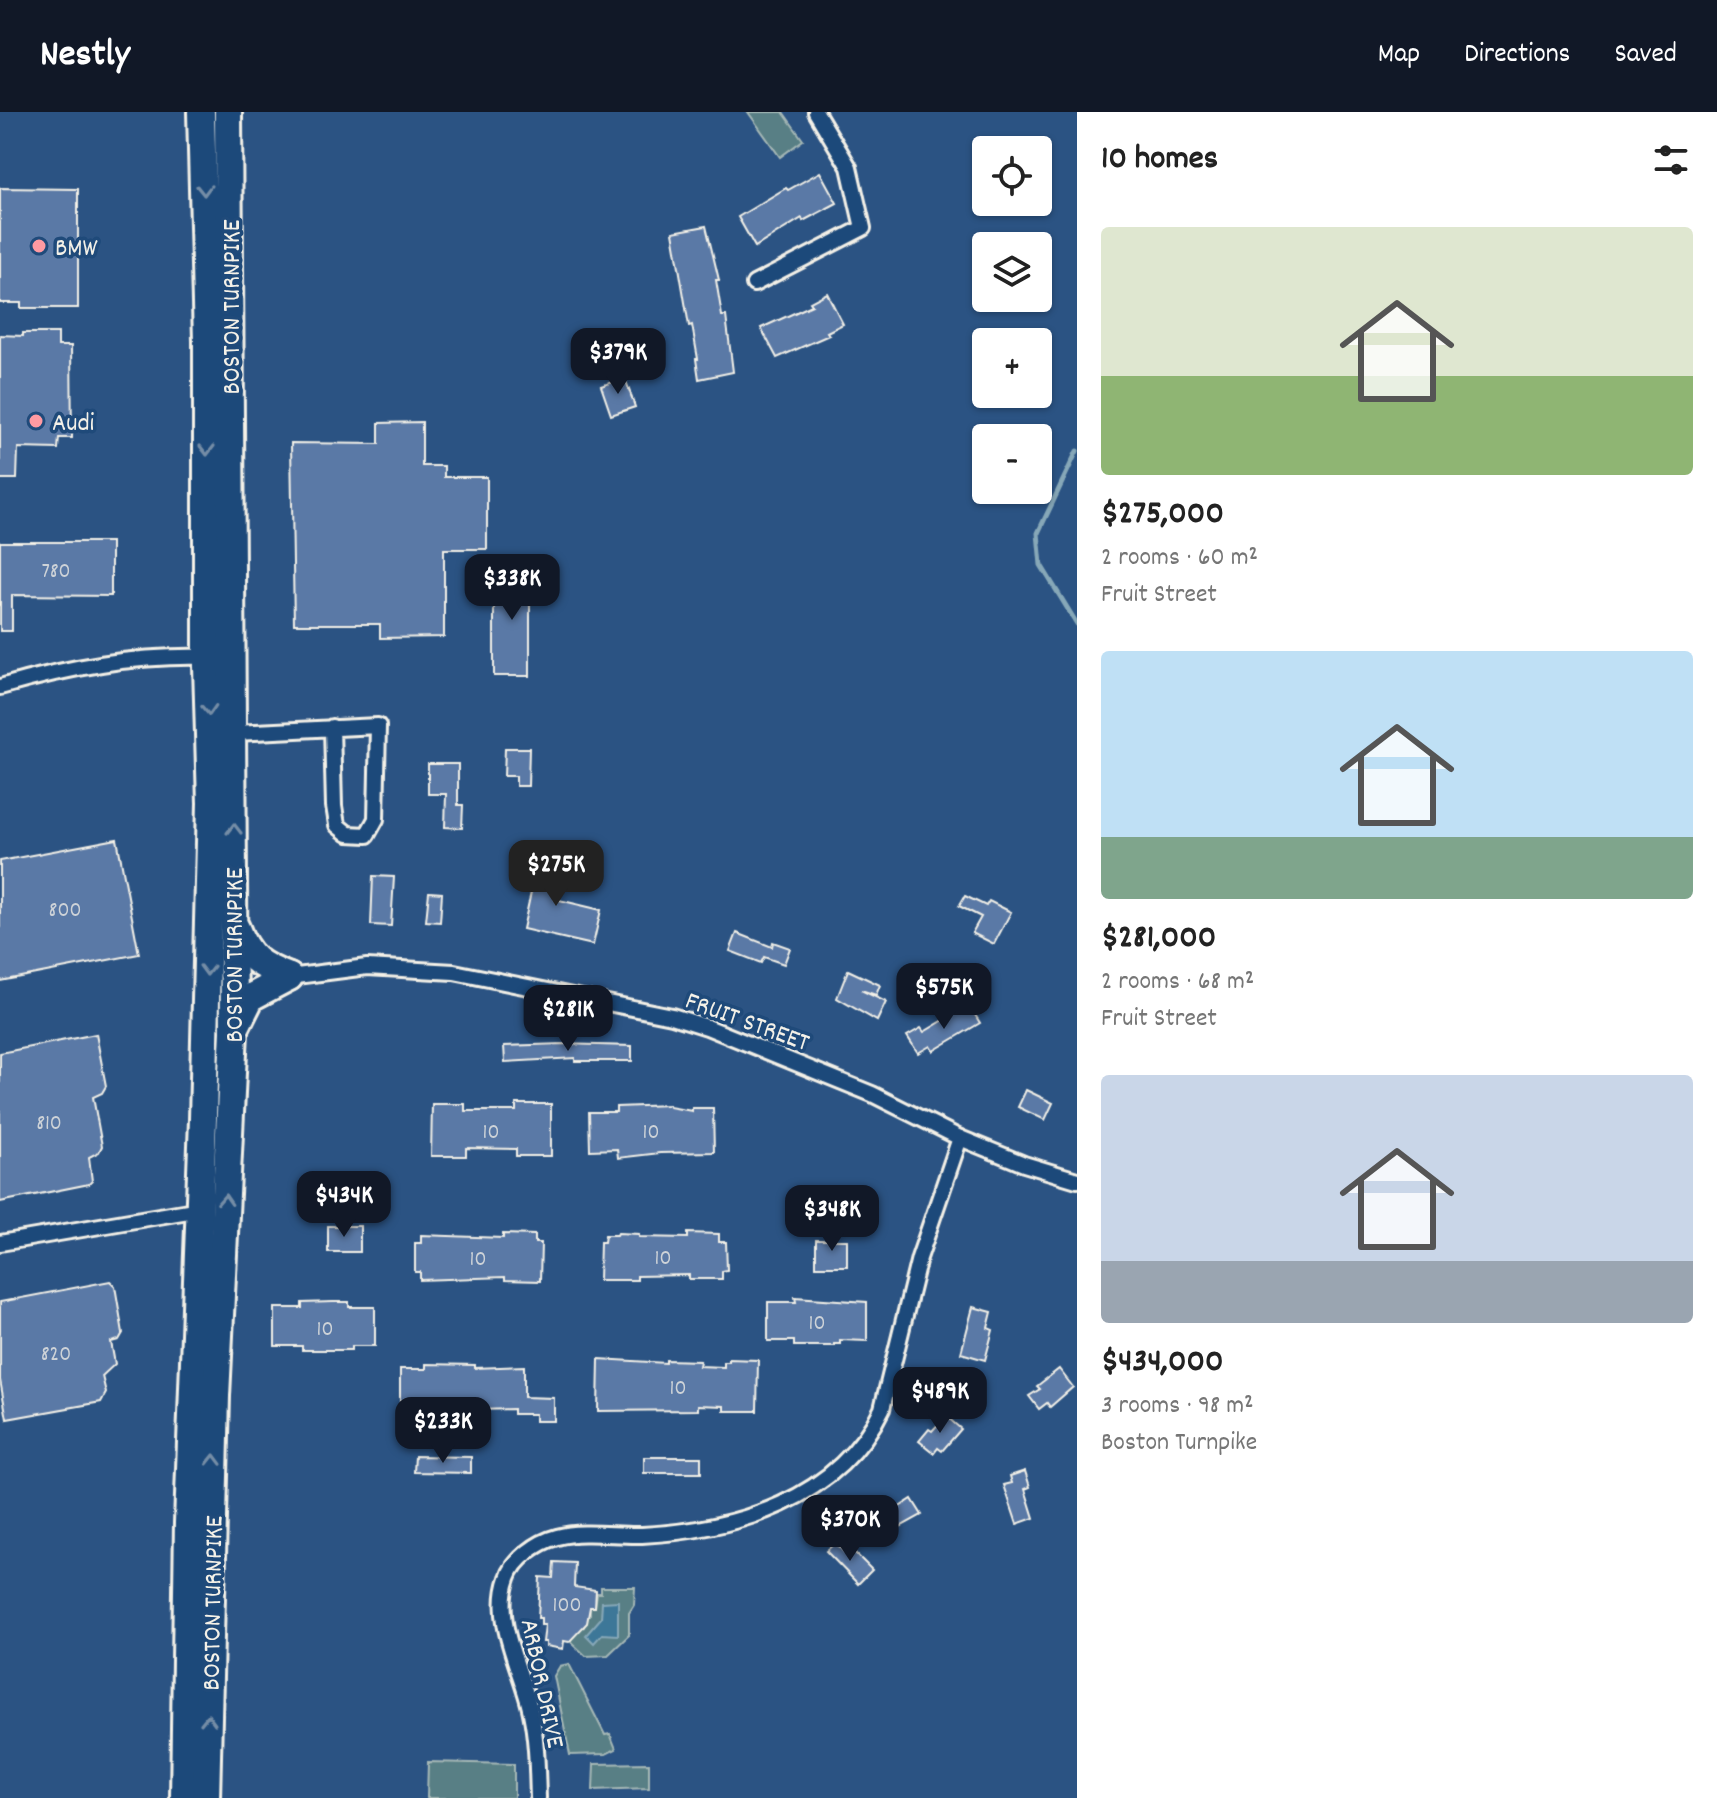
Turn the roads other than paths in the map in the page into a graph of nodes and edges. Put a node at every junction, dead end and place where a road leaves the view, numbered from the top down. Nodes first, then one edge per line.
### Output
1 (201, 112) edge
2 (228, 112) edge
3 (816, 112) edge
4 (754, 284) dead end
5 (207, 657) junction
6 (0, 687) edge
7 (332, 727) junction
8 (234, 733) junction
9 (234, 922) junction
10 (289, 977) junction
11 (234, 1032) junction
12 (960, 1138) junction
13 (1077, 1180) edge
14 (200, 1209) junction
15 (0, 1243) edge
16 (184, 1798) edge
17 (206, 1798) edge
18 (538, 1798) edge

1 -> 5 highway, BOSTON TURNPIKE
2 - 8 highway, BOSTON TURNPIKE
3 - 4 street
5 - 6 street
5 -> 14 highway, BOSTON TURNPIKE
7 - 7 street
7 - 8 street
9 -> 8 highway, BOSTON TURNPIKE
9 - 10 highway
9 - 11 highway, BOSTON TURNPIKE
10 - 11 highway
10 - 12 street, FRUIT STREET
17 -> 11 highway, BOSTON TURNPIKE
12 - 13 street, FRUIT STREET
12 - 18 street, ARBOR DRIVE
14 - 15 street
14 - 16 highway, BOSTON TURNPIKE

